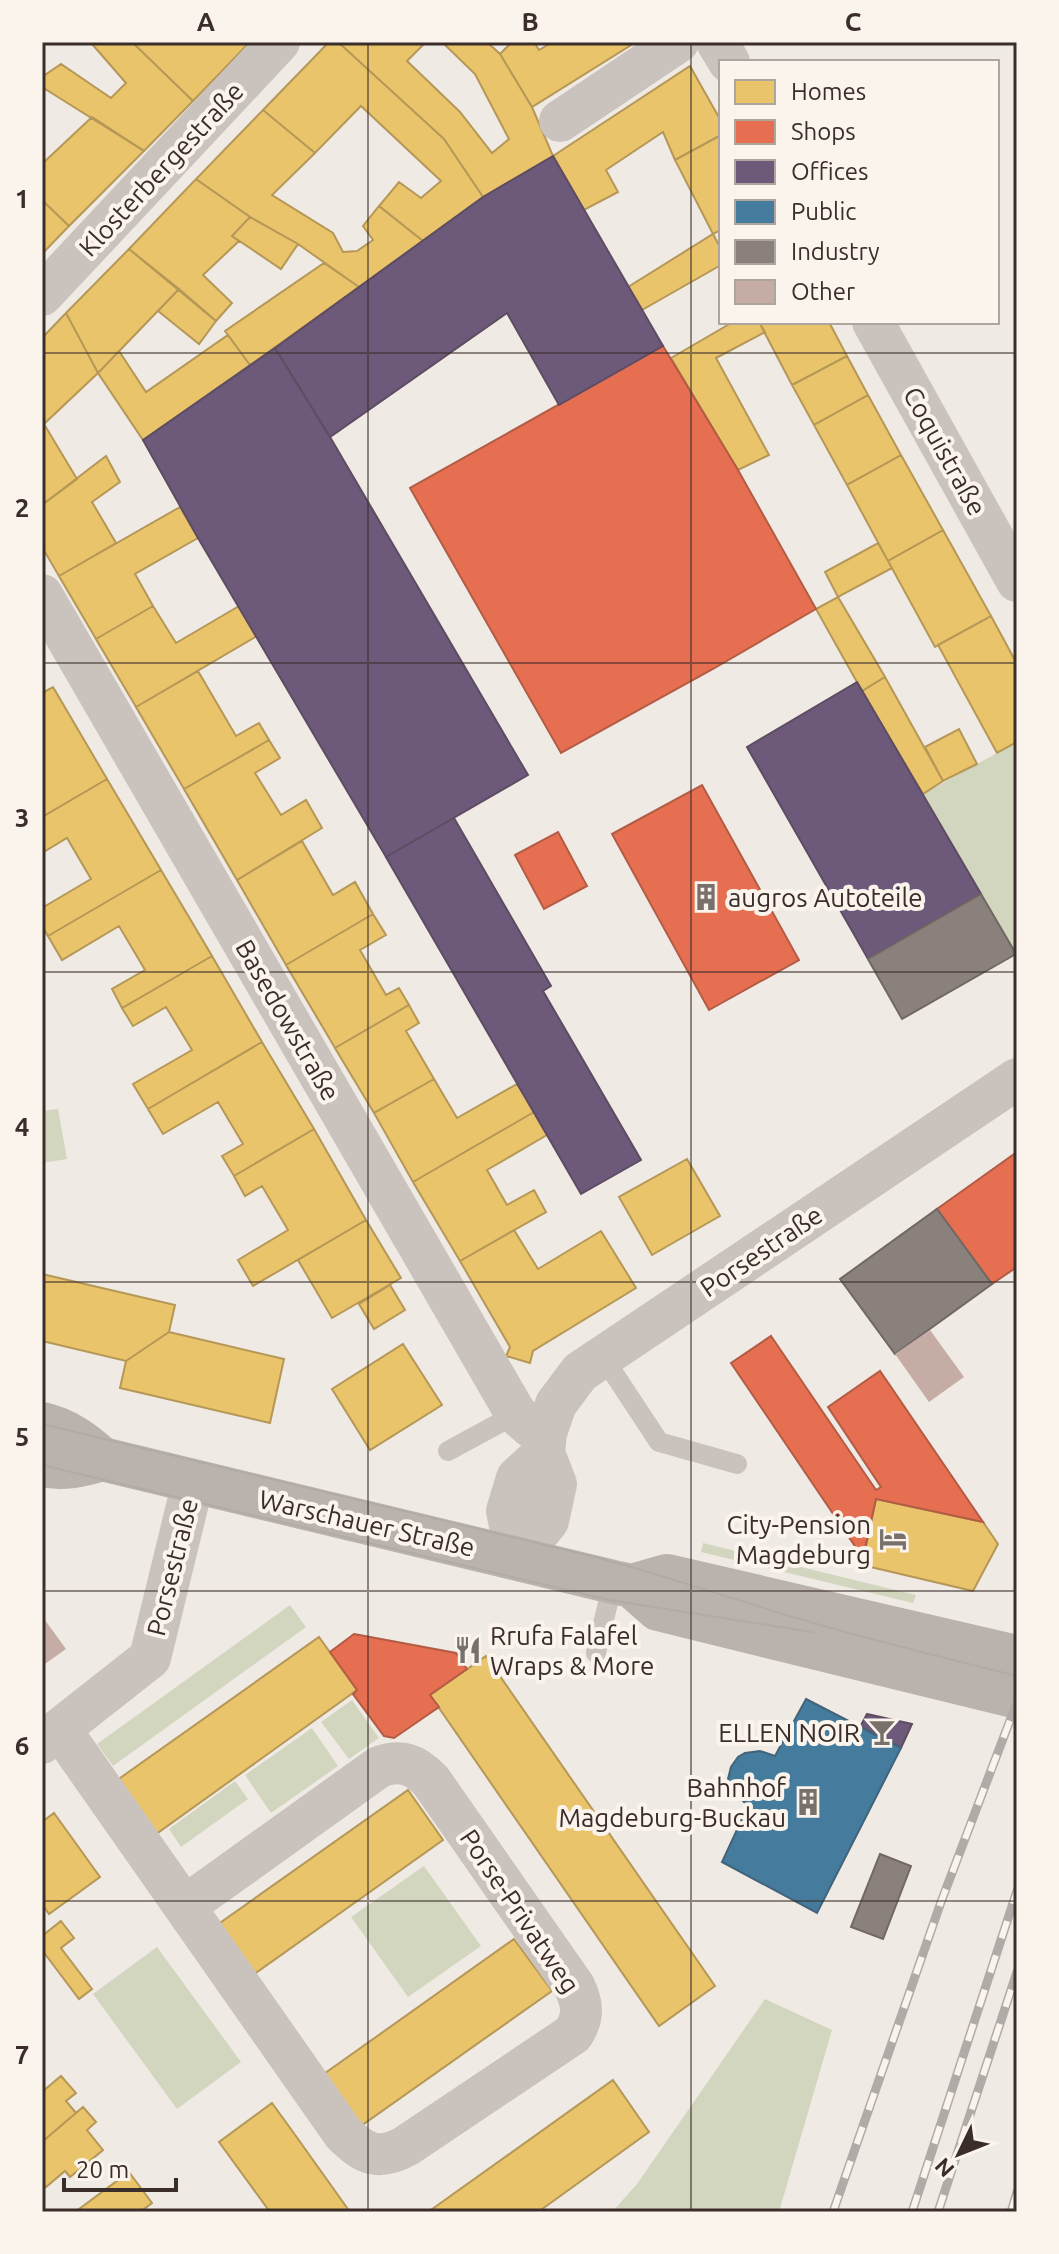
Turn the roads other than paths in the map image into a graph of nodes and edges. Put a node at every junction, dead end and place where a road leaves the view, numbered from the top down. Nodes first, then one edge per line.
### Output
1 (279, 42) edge
2 (678, 42) edge
3 (717, 42) edge
4 (728, 60) edge
5 (560, 121) dead end
6 (42, 295) edge
7 (874, 324) edge
8 (1017, 581) edge
9 (42, 595) edge
10 (1017, 1079) edge
11 (603, 1357) junction
12 (42, 1424) edge
13 (535, 1433) junction
14 (448, 1451) dead end
15 (102, 1459) junction
16 (737, 1464) dead end
17 (42, 1465) edge
18 (193, 1482) junction
19 (517, 1559) junction
20 (622, 1584) junction
21 (596, 1653) dead end
22 (1017, 1657) edge
23 (1017, 1697) edge
24 (51, 1736) edge
25 (185, 1906) junction

1 - 6 street, Klosterbergestraße
2 - 5 street
3 - 4 street
7 - 8 street, Coquistraße
9 - 13 street, Basedowstraße
10 - 11 street, Porsestraße
11 - 13 street, Porsestraße
11 - 16 lane
12 - 15 main road, Warschauer Straße
13 - 14 lane
13 - 19 street, Porsestraße
15 - 17 main road, Warschauer Straße
15 - 18 main road, Warschauer Straße
18 - 19 main road, Warschauer Straße
18 - 24 street, Porsestraße
19 - 20 main road, Warschauer Straße
20 - 21 lane
20 - 22 main road, Warschauer Straße
20 - 23 main road, Warschauer Straße
24 - 25 street, Porse-Privatweg
25 - 25 street, Porse-Privatweg

